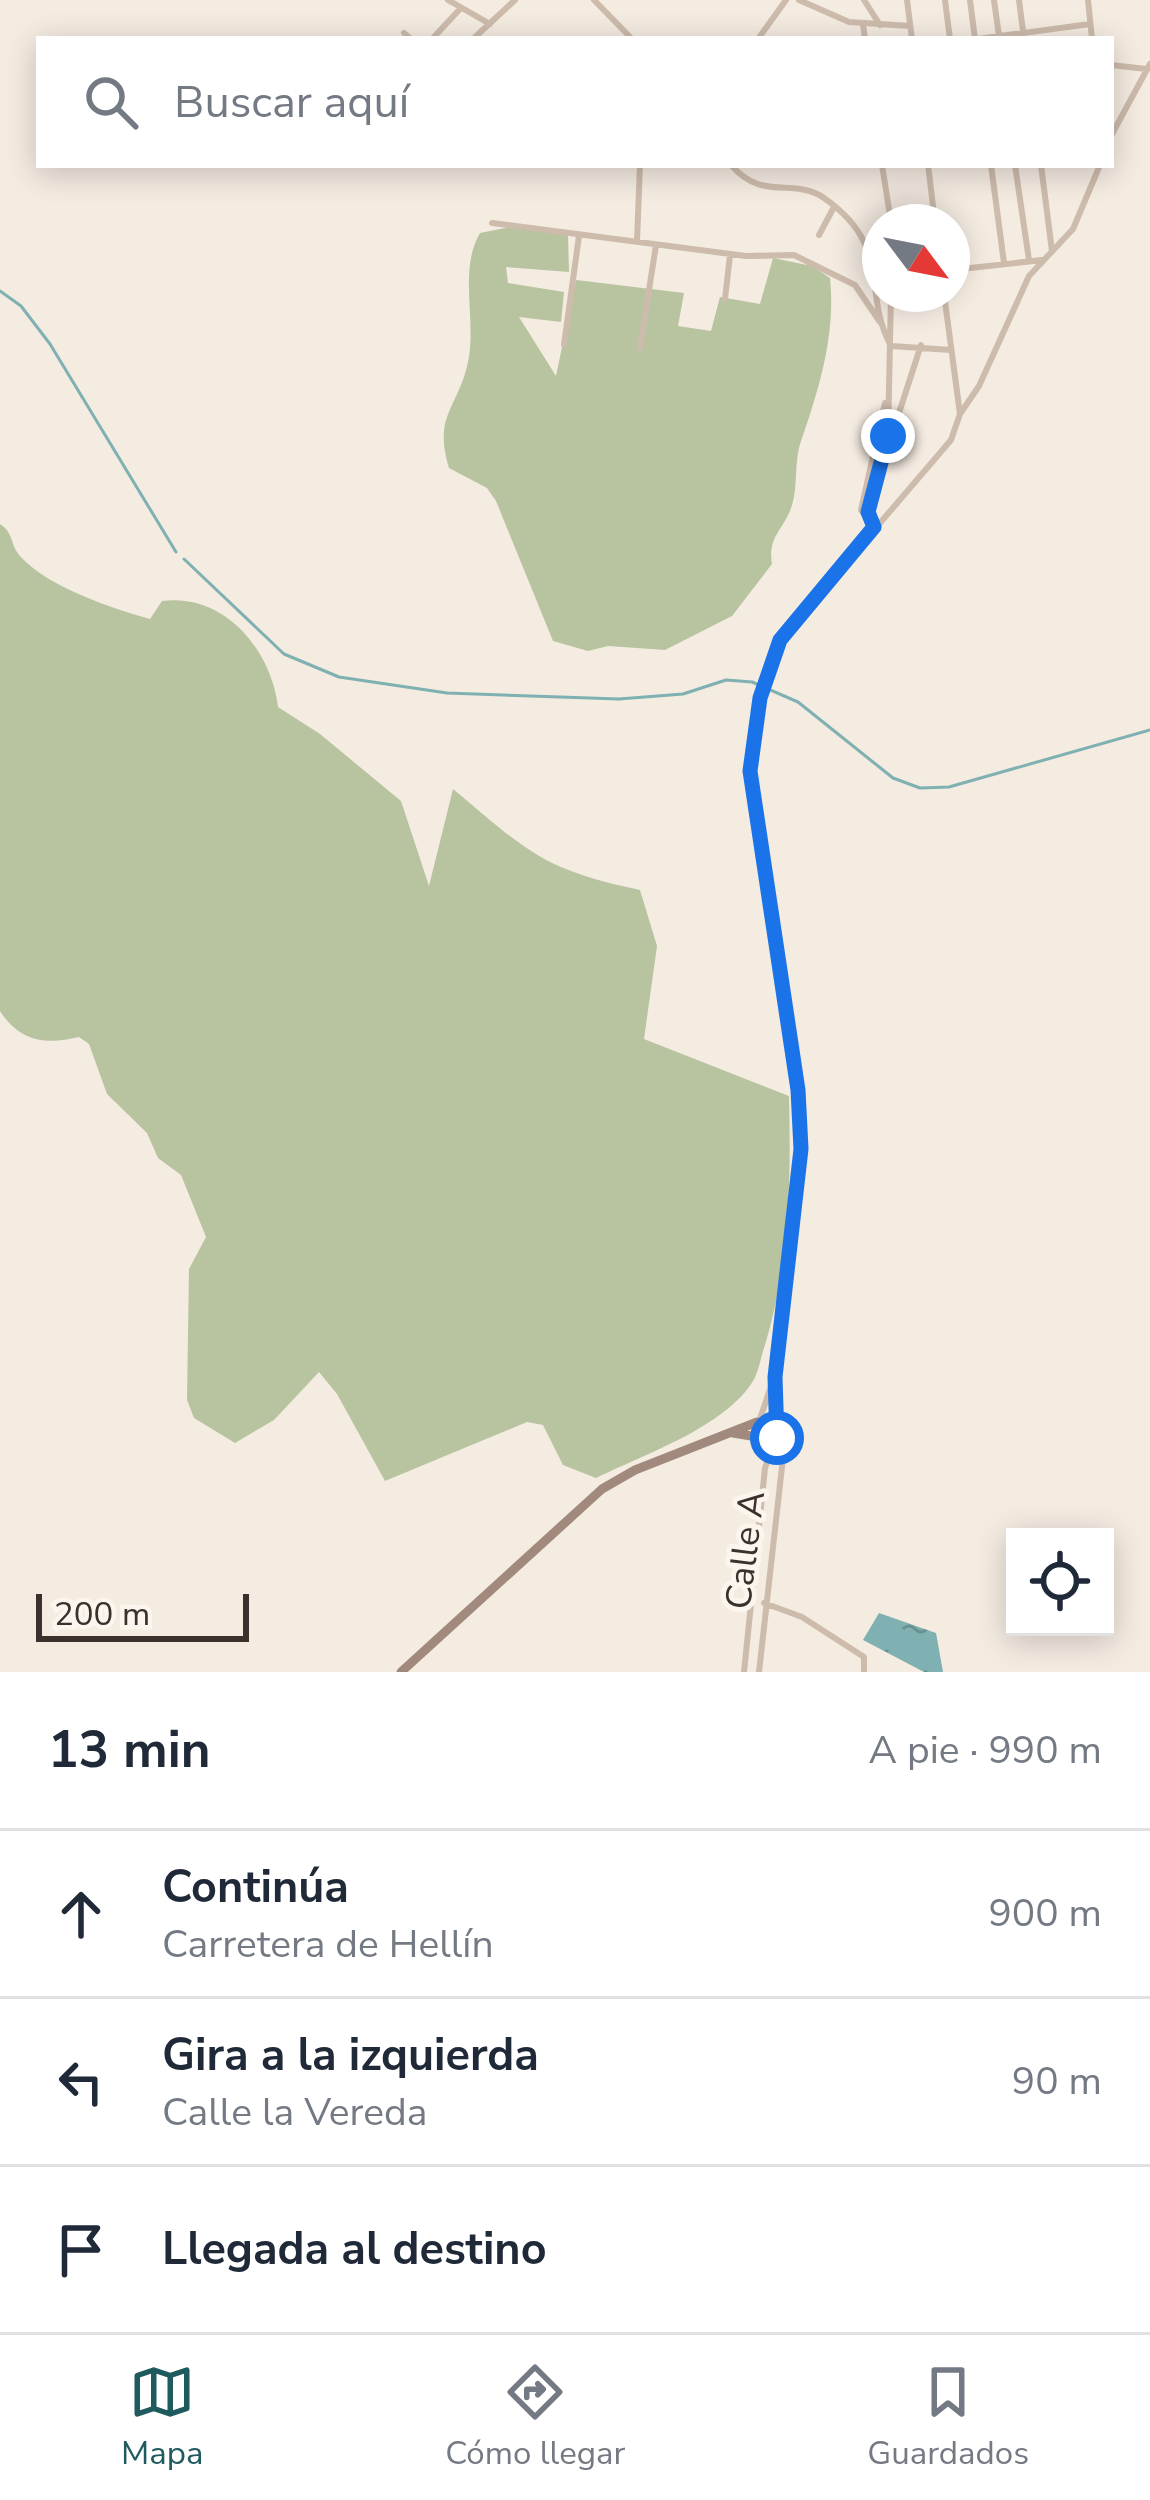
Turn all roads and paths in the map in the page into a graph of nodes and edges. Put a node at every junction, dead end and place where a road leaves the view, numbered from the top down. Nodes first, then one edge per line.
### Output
1 (448, 0) edge
2 (515, 0) edge
3 (594, 0) edge
4 (786, 0) edge
5 (799, 0) edge
6 (864, 0) edge
7 (907, 0) edge
8 (945, 0) edge
9 (970, 0) edge
10 (994, 0) edge
11 (1019, 0) edge
12 (1088, 0) edge
13 (460, 9) junction
14 (490, 24) junction
15 (863, 24) junction
16 (1090, 24) junction
17 (880, 25) junction
18 (910, 26) junction
19 (435, 36) edge
20 (476, 36) edge
21 (629, 36) edge
22 (760, 36) edge
23 (865, 36) edge
24 (912, 36) edge
25 (950, 36) edge
26 (976, 36) edge
27 (998, 36) edge
28 (1023, 36) edge
29 (1092, 36) edge
30 (1114, 65) edge
31 (1148, 67) edge
32 (1114, 130) edge
33 (640, 168) edge
34 (735, 168) edge
35 (882, 168) edge
36 (928, 168) edge
37 (991, 168) edge
38 (1015, 168) edge
39 (1040, 168) edge
40 (1099, 168) edge
41 (888, 204) edge
42 (933, 204) edge
43 (834, 207) junction
44 (492, 224) dead end
45 (579, 235) junction
46 (819, 235) dead end
47 (637, 242) junction
48 (656, 244) junction
49 (1052, 250) junction
50 (730, 254) junction
51 (1029, 260) junction
52 (1042, 260) junction
53 (1004, 263) junction
54 (970, 268) edge
55 (724, 299) dead end
56 (891, 312) edge
57 (946, 312) edge
58 (880, 322) junction
59 (564, 345) dead end
60 (921, 345) junction
61 (891, 346) junction
62 (640, 348) dead end
63 (950, 350) junction
64 (888, 392) junction
65 (959, 414) junction
66 (890, 416) junction
67 (868, 519) junction
68 (874, 527) junction
69 (775, 1377) junction
70 (759, 1420) junction
71 (776, 1420) junction
72 (733, 1433) junction
73 (758, 1438) junction
74 (779, 1440) junction
75 (765, 1468) junction
76 (764, 1603) junction
77 (401, 1672) edge
78 (744, 1672) edge
79 (759, 1672) edge
80 (864, 1672) edge

1 - 13 street
2 - 14 street
3 - 21 street
4 - 22 street
5 - 15 street
6 - 17 street
7 - 18 street
8 - 25 street
9 - 26 street
10 - 27 street
11 - 28 street
12 - 16 street
13 - 14 street
13 - 19 street
14 - 20 street
15 - 17 street
15 - 23 street
16 - 28 street
16 - 29 street
17 - 18 street
18 - 24 street
27 - 28 street
30 - 31 street
31 - 32 street
33 - 47 street
34 - 43 street
35 - 41 street
36 - 42 street
37 - 53 street
38 - 51 street
39 - 49 street
40 - 49 street
43 - 46 street
43 - 58 street
44 - 45 street
45 - 47 street
45 - 59 street
47 - 48 street
48 - 50 street
48 - 62 street
49 - 52 street
50 - 55 street
50 - 58 street
51 - 52 street
51 - 53 street
52 - 65 street
53 - 54 street
56 - 61 street
57 - 63 street
58 - 61 street
60 - 61 street
60 - 63 street
60 - 66 street
61 - 64 street
63 - 65 street
64 - 66 street
64 - 67 street
65 - 68 street
66 - 67 street
67 - 68 street
68 - 69 street
69 - 70 street
69 - 71 street
70 - 71 street
70 - 72 street
70 - 73 street
71 - 74 street
72 - 73 street
72 - 77 street
73 - 74 street
73 - 75 street
74 - 75 street
74 - 76 street, Calle A
75 - 78 street
76 - 79 street, Calle A
76 - 80 street

